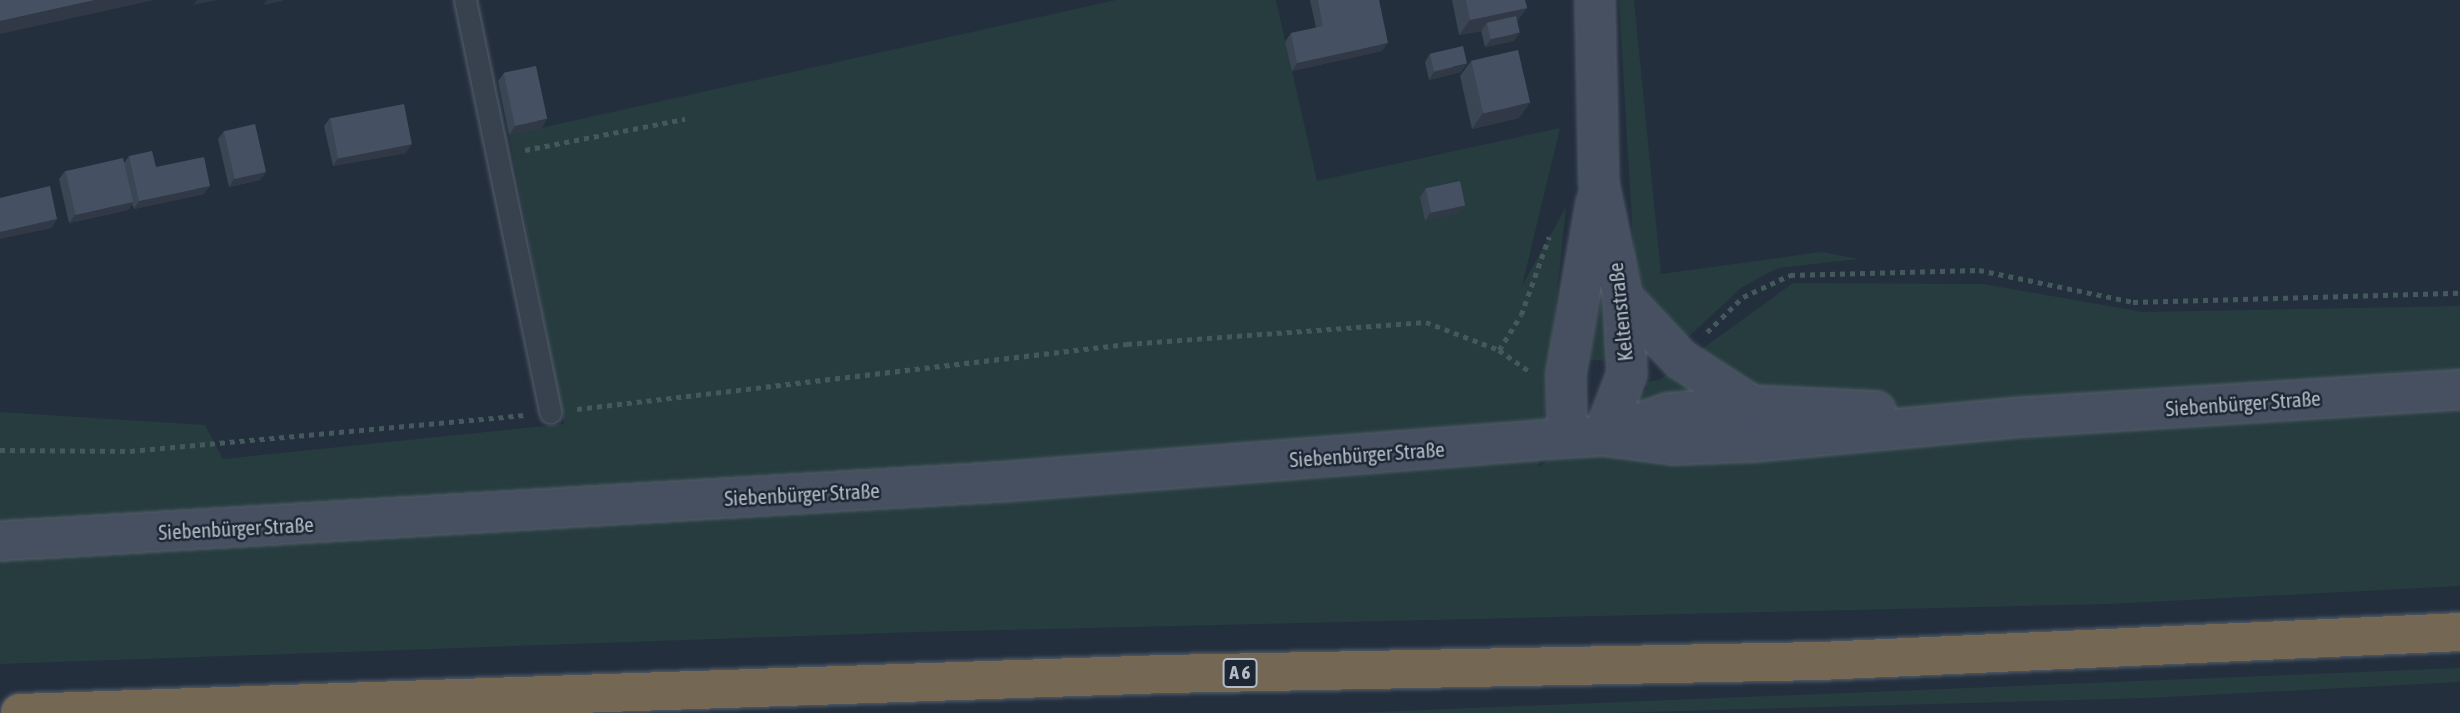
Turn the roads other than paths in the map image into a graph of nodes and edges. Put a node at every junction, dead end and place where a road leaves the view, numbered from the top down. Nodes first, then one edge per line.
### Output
1 (465, 0) edge
2 (1595, 0) edge
3 (1599, 184) junction
4 (1623, 298) junction
5 (2460, 390) edge
6 (1751, 405) junction
7 (550, 412) road end
8 (2026, 417) junction
9 (1585, 437) junction
10 (0, 541) edge
11 (2460, 632) edge
12 (20, 713) edge

1 - 7 lane
2 - 3 main road, Keltenstraße
3 - 4 main road, Keltenstraße
3 - 9 main road, Keltenstraße
4 - 6 main road
4 - 9 main road, Keltenstraße
5 - 8 main road, Siebenbürger Straße
6 - 8 main road, Siebenbürger Straße
6 - 9 main road, Siebenbürger Straße
8 - 9 main road, Siebenbürger Straße
9 - 10 main road, Siebenbürger Straße
11 - 12 highway, A 6

